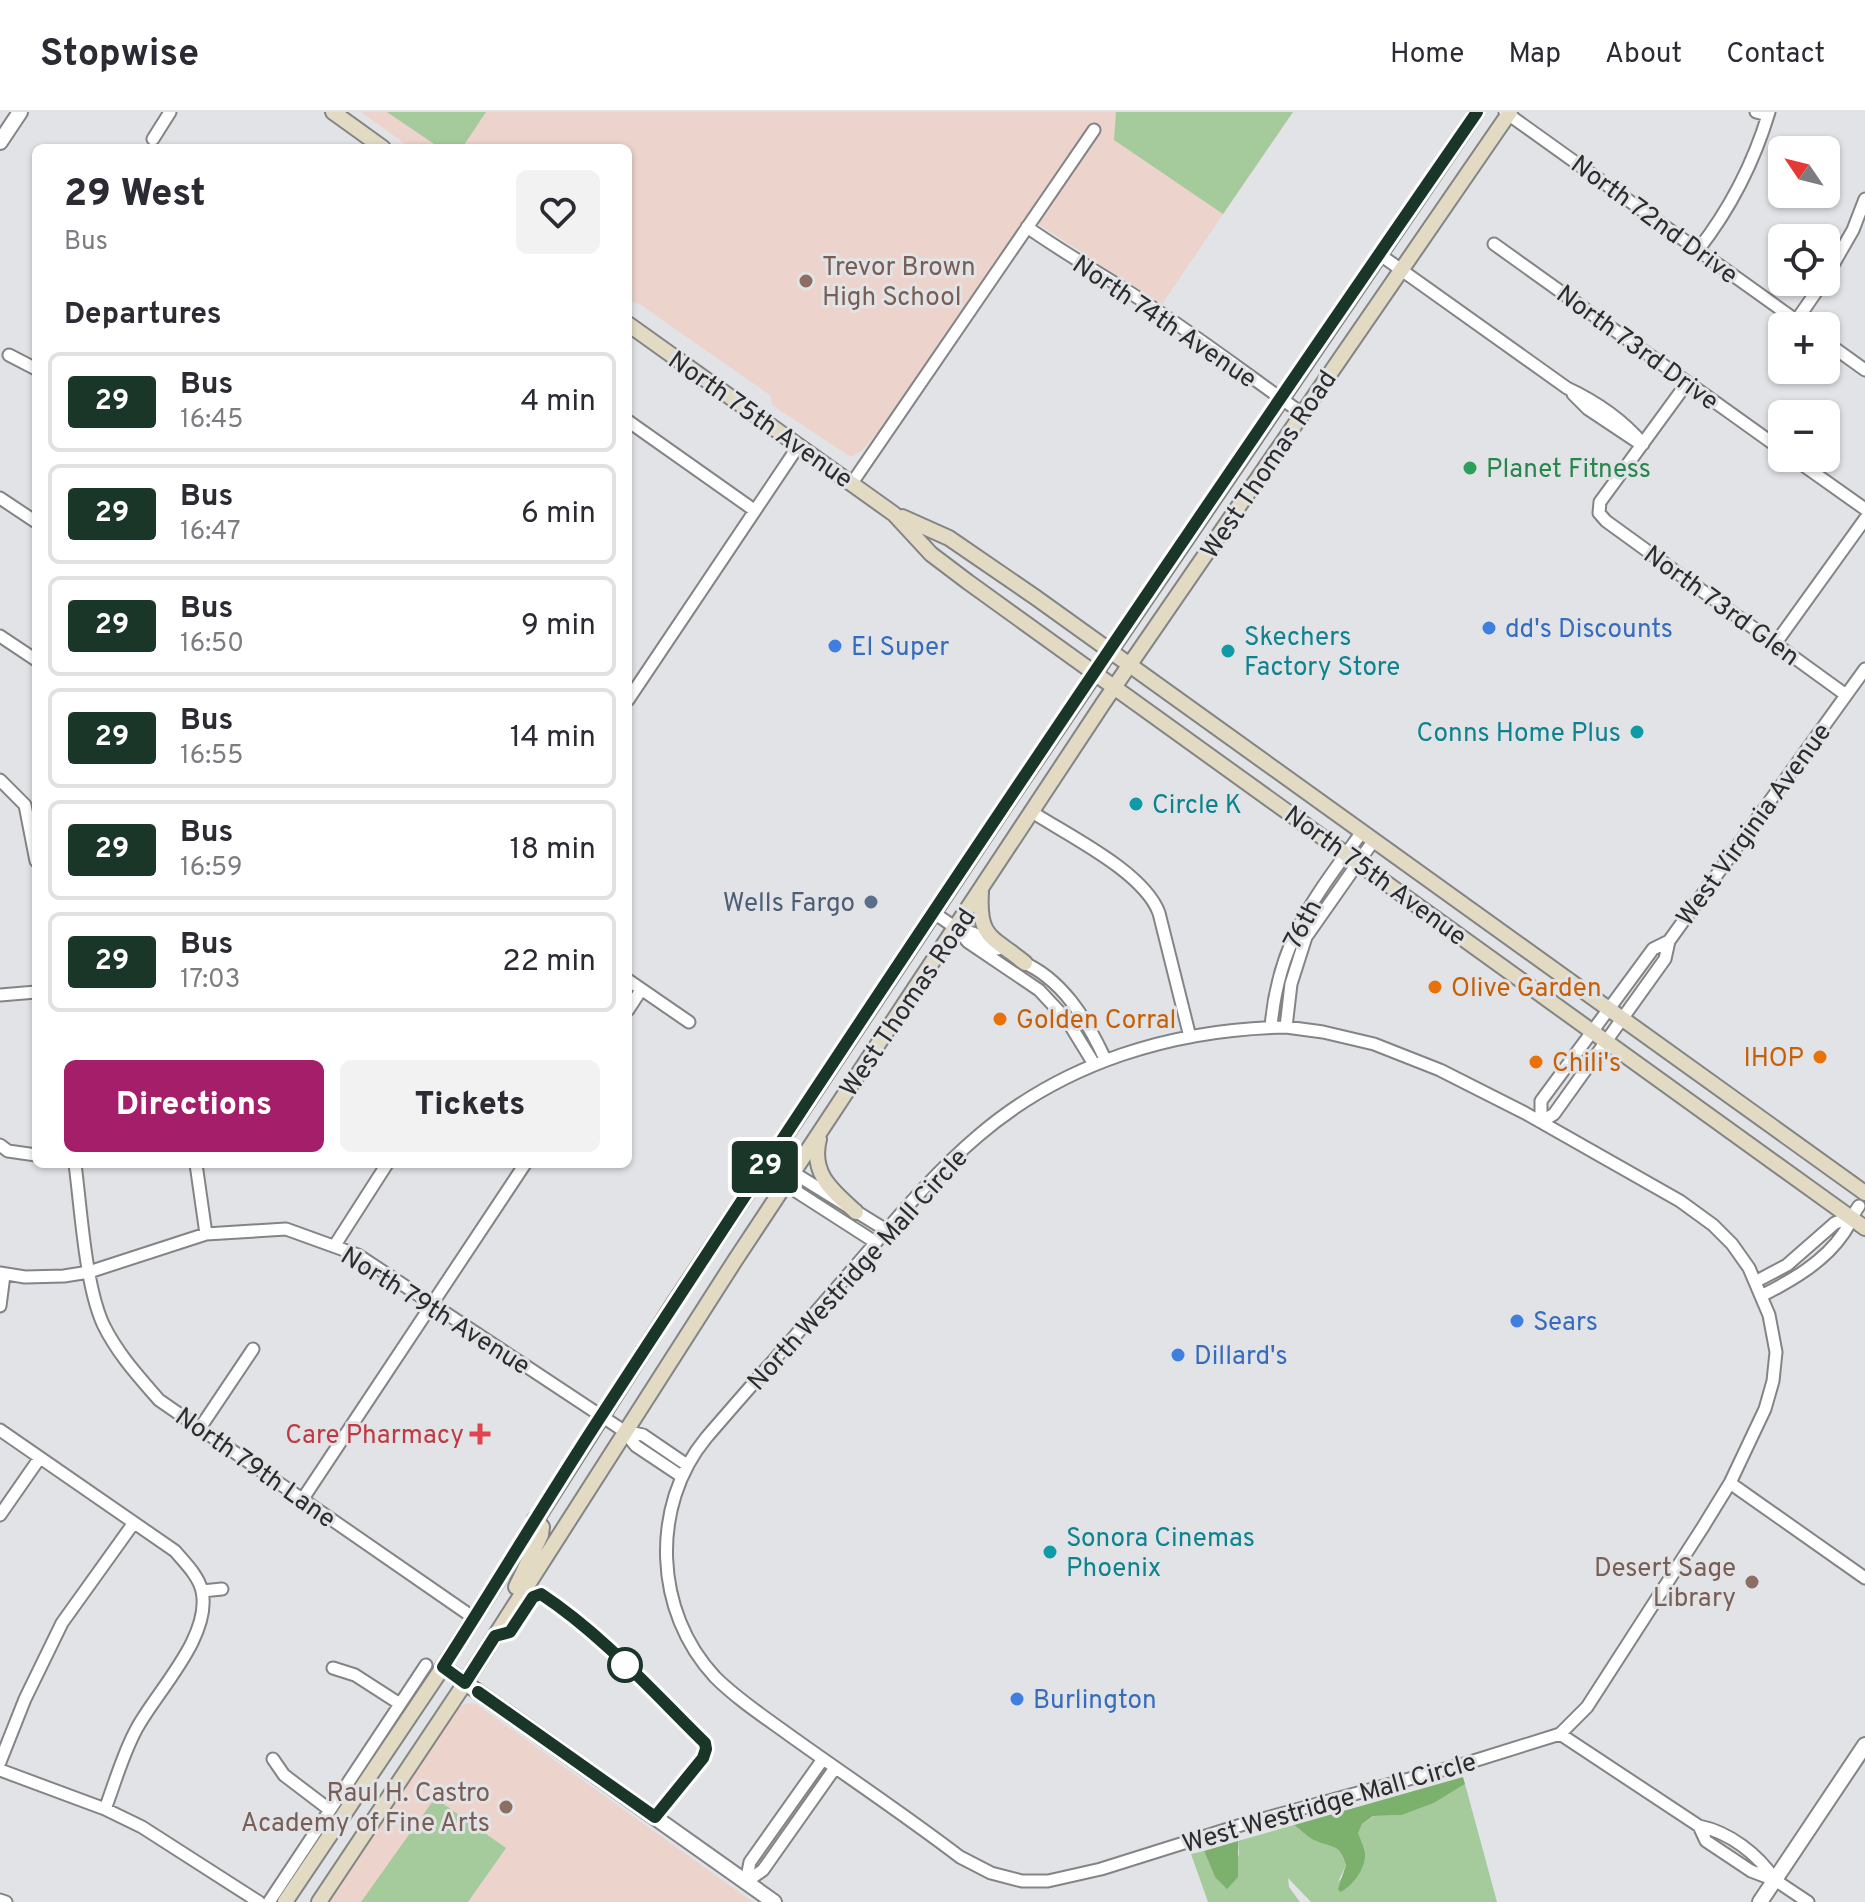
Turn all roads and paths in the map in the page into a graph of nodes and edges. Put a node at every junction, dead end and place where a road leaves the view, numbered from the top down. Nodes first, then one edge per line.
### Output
1 (20, 112) edge
2 (170, 112) edge
3 (333, 112) edge
4 (1477, 112) edge
5 (1508, 113) edge
6 (1764, 113) edge
7 (1094, 130) dead end
8 (153, 139) dead end
9 (0, 142) edge
10 (377, 144) edge
11 (1865, 199) edge
12 (1027, 227) junction
13 (1494, 244) dead end
14 (1698, 250) junction
15 (1840, 252) edge
16 (1379, 254) junction
17 (1401, 270) junction
18 (1785, 312) edge
19 (632, 327) edge
20 (1840, 352) edge
21 (9, 355) dead end
22 (32, 367) edge
23 (1865, 370) edge
24 (1687, 383) junction
25 (1281, 399) junction
26 (1303, 414) junction
27 (632, 424) edge
28 (1768, 440) edge
29 (1643, 444) junction
30 (799, 445) junction
31 (1813, 472) edge
32 (852, 483) junction
33 (0, 498) edge
34 (1865, 509) edge
35 (754, 510) junction
36 (894, 514) junction
37 (32, 519) edge
38 (1865, 519) edge
39 (0, 636) edge
40 (1775, 644) junction
41 (1110, 651) junction
42 (32, 657) edge
43 (1130, 666) junction
44 (1865, 669) edge
45 (1095, 673) junction
46 (1115, 687) junction
47 (632, 694) edge
48 (1846, 695) junction
49 (0, 780) edge
50 (1032, 812) junction
51 (1368, 836) junction
52 (32, 841) edge
53 (1351, 858) junction
54 (981, 890) junction
55 (934, 913) junction
56 (956, 928) junction
57 (1669, 941) junction
58 (1025, 963) junction
59 (632, 983) edge
60 (641, 990) junction
61 (32, 992) edge
62 (0, 995) edge
63 (632, 1004) edge
64 (1609, 1010) junction
65 (1622, 1019) junction
66 (689, 1022) dead end
67 (1271, 1027) junction
68 (1286, 1027) junction
69 (1593, 1032) junction
70 (1190, 1037) junction
71 (1606, 1042) junction
72 (1099, 1061) junction
73 (1536, 1119) junction
74 (822, 1131) junction
75 (0, 1145) edge
76 (32, 1154) edge
77 (767, 1164) junction
78 (76, 1168) edge
79 (197, 1168) edge
80 (384, 1168) edge
81 (522, 1168) edge
82 (790, 1179) junction
83 (1858, 1205) edge
84 (856, 1212) junction
85 (1865, 1228) edge
86 (886, 1230) junction
87 (206, 1234) junction
88 (875, 1242) junction
89 (335, 1245) junction
90 (89, 1272) junction
91 (2, 1274) edge
92 (1755, 1282) junction
93 (1761, 1296) junction
94 (432, 1303) junction
95 (0, 1306) edge
96 (253, 1349) dead end
97 (601, 1416) junction
98 (200, 1428) junction
99 (0, 1430) edge
100 (624, 1431) junction
101 (39, 1459) junction
102 (684, 1470) junction
103 (1730, 1483) junction
104 (302, 1500) junction
105 (0, 1515) edge
106 (535, 1519) junction
107 (133, 1524) junction
108 (1865, 1578) edge
109 (222, 1589) dead end
110 (202, 1591) junction
111 (506, 1617) junction
112 (474, 1618) junction
113 (426, 1665) dead end
114 (443, 1667) junction
115 (333, 1668) dead end
116 (465, 1683) junction
117 (400, 1704) junction
118 (1560, 1734) junction
119 (1865, 1745) edge
120 (273, 1759) dead end
121 (0, 1762) edge
122 (829, 1764) junction
123 (0, 1770) edge
124 (105, 1809) junction
125 (330, 1810) junction
126 (1775, 1880) junction
127 (746, 1882) junction
128 (0, 1900) edge
129 (6, 1902) edge
130 (259, 1902) edge
131 (269, 1902) edge
132 (285, 1902) edge
133 (319, 1902) edge
134 (774, 1902) edge
135 (1760, 1902) edge
136 (1808, 1902) edge

1 - 9 street
2 - 8 street
3 - 10 main road
4 - 16 main road, West Thomas Road
5 - 14 street, North 72nd Drive
5 - 17 main road, West Thomas Road
6 - 14 street
7 - 12 street
11 - 15 street
12 - 25 street, North 74th Avenue
12 - 32 street
13 - 24 street, North 73rd Drive
14 - 18 street, North 72nd Drive
16 - 17 street
16 - 25 main road, West Thomas Road
17 - 26 main road, West Thomas Road
17 - 29 street
19 - 30 main road, North 75th Avenue
20 - 23 street
21 - 22 street
24 - 28 street, North 73rd Drive
24 - 29 street
25 - 26 street, North 74th Avenue
25 - 41 main road, West Thomas Road
26 - 43 main road, West Thomas Road
27 - 35 street
29 - 40 street, North 73rd Glen
30 - 32 main road, North 75th Avenue
30 - 35 street
31 - 34 street
32 - 36 main road, North 75th Avenue
33 - 37 street
35 - 47 street
36 - 41 main road, North 75th Avenue
36 - 45 main road, North 75th Avenue
38 - 40 street
39 - 42 street
40 - 48 street, North 73rd Glen
41 - 43 main road, North 75th Avenue
41 - 45 main road, West Thomas Road
43 - 46 main road, West Thomas Road
43 - 51 main road, North 75th Avenue
44 - 48 street, West Virginia Avenue
45 - 46 main road, North 75th Avenue
45 - 55 main road, West Thomas Road
46 - 50 main road, West Thomas Road
46 - 53 main road, North 75th Avenue
48 - 57 street, West Virginia Avenue
49 - 52 street
50 - 54 main road, West Thomas Road
50 - 70 street
51 - 53 street, 76th
51 - 64 main road, North 75th Avenue
53 - 67 street, 76th
53 - 68 street, 76th
53 - 69 main road, North 75th Avenue
54 - 56 main road, West Thomas Road
54 - 58 main road
55 - 56 street
55 - 77 main road, West Thomas Road
56 - 58 street
56 - 72 street
56 - 74 main road, West Thomas Road
57 - 64 street, West Virginia Avenue
57 - 65 street, West Virginia Avenue
58 - 72 street
59 - 60 street
60 - 63 street
60 - 66 street
61 - 62 street
64 - 65 main road, North 75th Avenue
64 - 69 street, West Virginia Avenue
65 - 71 street, West Virginia Avenue
65 - 83 main road, North 75th Avenue
67 - 68 street, North Westridge Mall Circle
67 - 70 street, North Westridge Mall Circle
68 - 73 street, North Westridge Mall Circle
69 - 71 main road, North 75th Avenue
69 - 73 street, West Virginia Avenue
70 - 72 street, North Westridge Mall Circle
71 - 73 street, West Virginia Avenue
71 - 83 main road, North 75th Avenue
72 - 86 street, North Westridge Mall Circle
73 - 92 street, North Westridge Mall Circle
74 - 82 main road, West Thomas Road
74 - 84 main road
75 - 76 street
77 - 82 main road
77 - 97 main road, West Thomas Road
78 - 90 street, North 79th Lane
79 - 87 street
80 - 89 street
81 - 94 street
82 - 84 street
82 - 88 street
82 - 100 main road, West Thomas Road
83 - 85 main road, North 75th Avenue
83 - 92 street
83 - 93 street
84 - 86 street
86 - 88 street, North Westridge Mall Circle
87 - 89 street, North 79th Avenue
87 - 90 street, North 79th Avenue
88 - 102 street, North Westridge Mall Circle
89 - 94 street, North 79th Avenue
90 - 91 street, North 79th Avenue
90 - 98 street, North 79th Lane
91 - 95 street
92 - 93 street, West Westridge Mall Circle
93 - 103 street, West Westridge Mall Circle
94 - 97 street, North 79th Avenue
94 - 104 street
96 - 98 street
97 - 100 street, North 79th Avenue
97 - 106 main road, West Thomas Road
98 - 104 street, North 79th Lane
99 - 101 street
100 - 102 street, North 79th Avenue
100 - 111 main road, West Thomas Road
101 - 105 street
101 - 107 street
102 - 122 street, North Westridge Mall Circle
103 - 108 street
103 - 118 street, West Westridge Mall Circle
104 - 112 street, North 79th Lane
106 - 111 main road
106 - 112 main road, West Thomas Road
107 - 110 street
107 - 121 street
109 - 110 street
110 - 124 street
111 - 116 main road, West Thomas Road
112 - 114 main road, West Thomas Road
113 - 117 street
114 - 116 street
114 - 132 main road, West Thomas Road
115 - 117 street
116 - 127 street
116 - 133 main road, West Thomas Road
117 - 125 street
118 - 122 street, West Westridge Mall Circle
118 - 126 street
119 - 126 street
120 - 125 street
122 - 127 street
123 - 124 street
124 - 130 street
125 - 131 street
126 - 135 street
126 - 136 street
127 - 134 street
128 - 129 street

